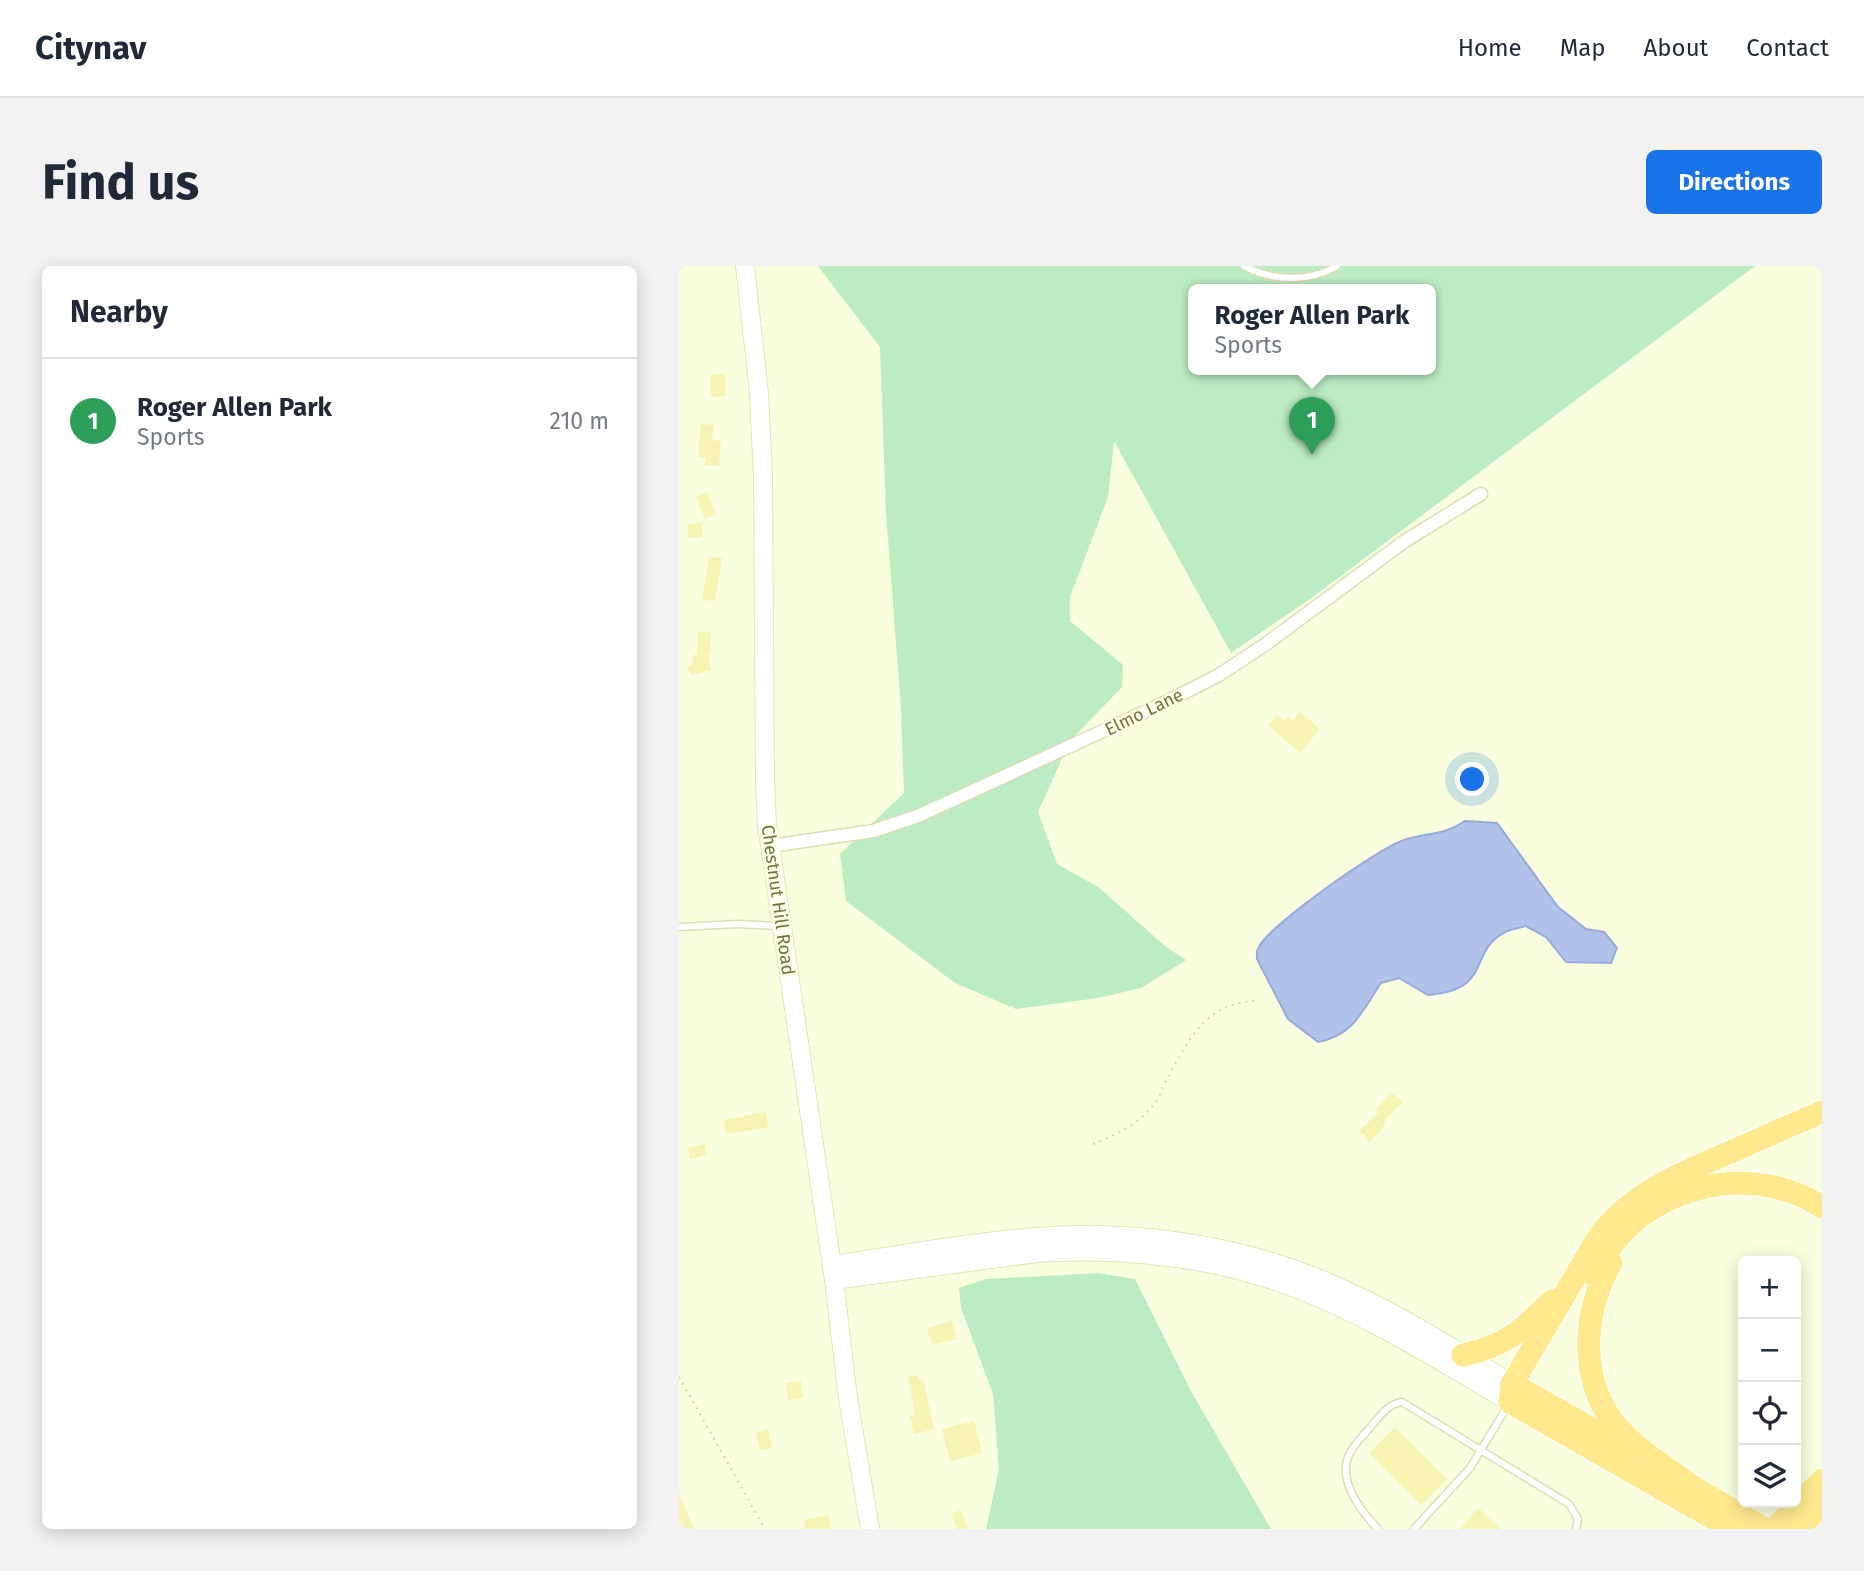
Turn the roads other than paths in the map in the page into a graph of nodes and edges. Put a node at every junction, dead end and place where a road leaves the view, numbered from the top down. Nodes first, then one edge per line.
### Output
1 (745, 266) edge
2 (1244, 266) edge
3 (1337, 266) edge
4 (1481, 494) dead end
5 (770, 846) junction
6 (781, 926) junction
7 (679, 927) edge
8 (1822, 1112) edge
9 (1822, 1207) edge
10 (1646, 1214) junction
11 (1581, 1266) junction
12 (833, 1272) junction
13 (1463, 1355) junction
14 (1515, 1392) junction
15 (1481, 1451) junction
16 (1822, 1480) edge
17 (1691, 1486) junction
18 (1822, 1505) edge
19 (1790, 1525) edge
20 (870, 1529) edge
21 (1378, 1529) edge
22 (1414, 1529) edge
23 (1576, 1529) edge
24 (1732, 1529) edge
25 (1765, 1529) edge

1 - 5 street, Chestnut Hill Road
2 - 3 lane
4 - 5 street, Elmo Lane
5 - 6 street, Chestnut Hill Road
6 - 7 lane
6 - 12 street, Chestnut Hill Road
8 - 11 highway
9 - 10 highway
10 - 14 highway
10 - 17 highway
11 - 13 highway
11 - 14 highway
12 - 13 street
12 - 14 street
12 - 20 street, Chestnut Hill Road
13 - 14 street
14 - 15 lane
14 - 17 highway
14 - 24 highway
15 - 21 lane
15 - 22 lane
15 - 23 lane
16 - 19 highway
17 - 25 highway
18 - 19 highway

